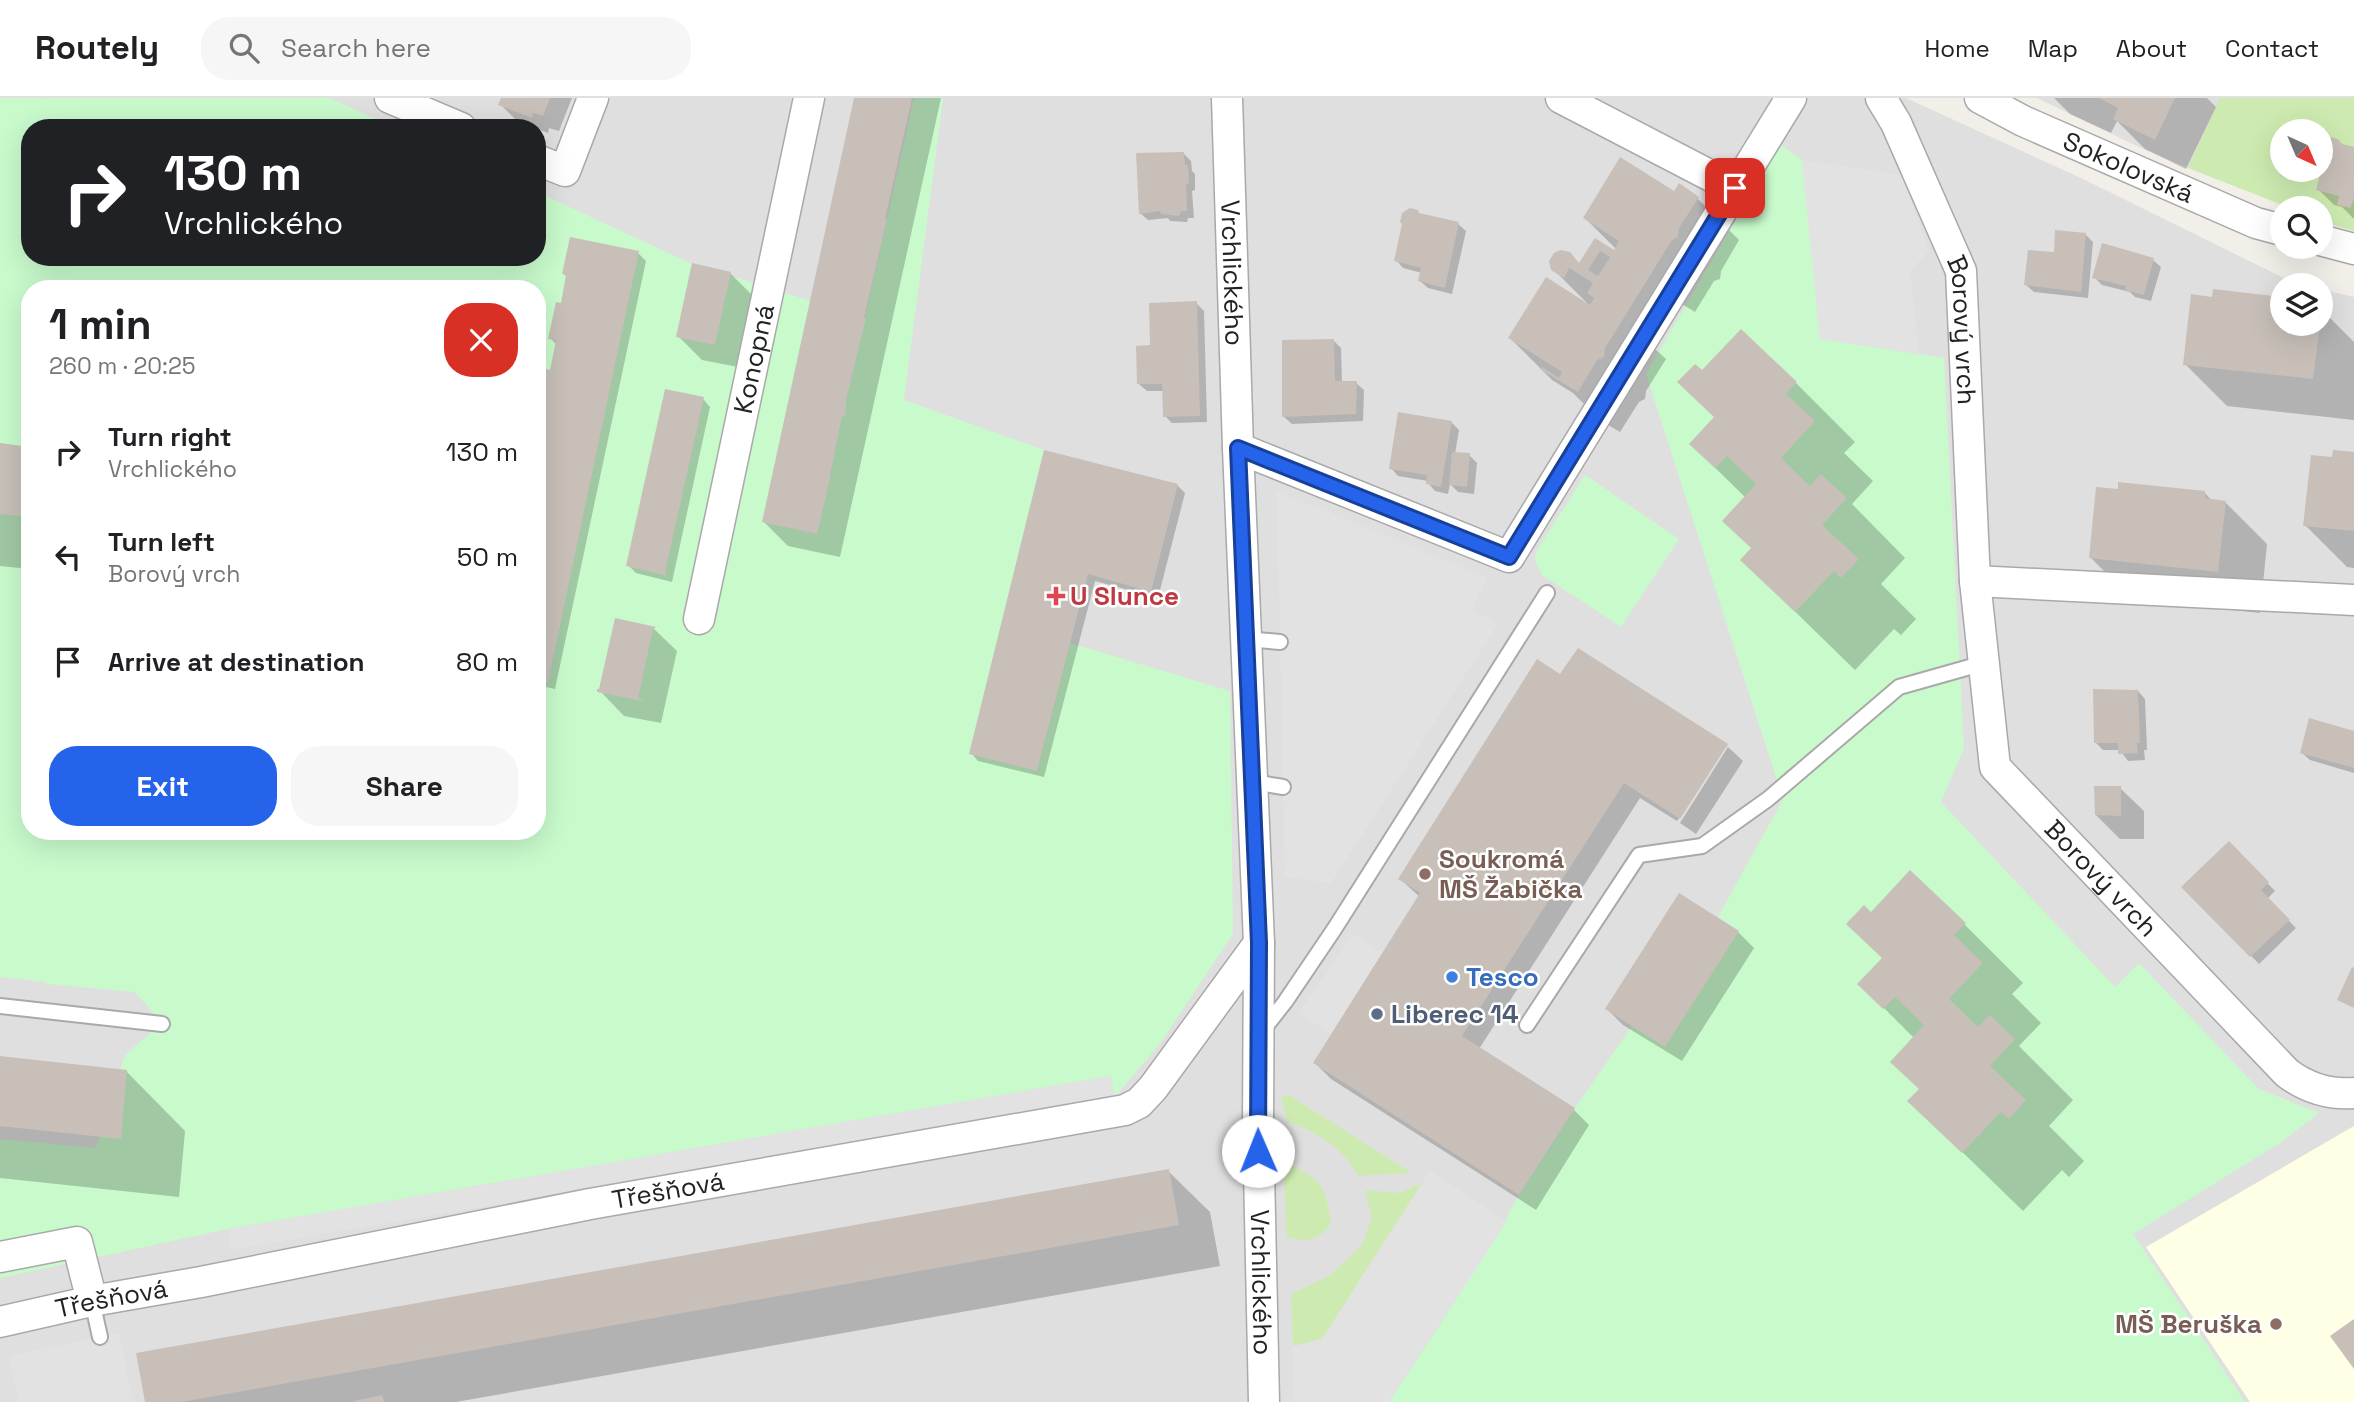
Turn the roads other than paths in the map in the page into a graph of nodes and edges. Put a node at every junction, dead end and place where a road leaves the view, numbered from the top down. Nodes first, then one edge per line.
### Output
1 (390, 98) edge
2 (593, 98) edge
3 (808, 98) edge
4 (1227, 98) edge
5 (1561, 98) edge
6 (1791, 98) edge
7 (1881, 98) edge
8 (1979, 98) edge
9 (440, 119) edge
10 (546, 164) edge
11 (1735, 188) junction
12 (2270, 227) edge
13 (2333, 243) edge
14 (2354, 249) edge
15 (1238, 448) junction
16 (1975, 581) junction
17 (1547, 593) dead end
18 (2354, 600) edge
19 (699, 619) dead end
20 (1245, 639) junction
21 (1280, 642) dead end
22 (1984, 663) junction
23 (1253, 782) junction
24 (1283, 788) dead end
25 (1259, 943) junction
26 (0, 1006) edge
27 (162, 1024) dead end
28 (1527, 1026) dead end
29 (1258, 1036) junction
30 (2354, 1093) edge
31 (0, 1256) edge
32 (92, 1301) junction
33 (0, 1322) edge
34 (100, 1337) dead end
35 (1264, 1402) edge

1 - 9 street
2 - 10 street
3 - 19 street, Konopná
4 - 15 street, Vrchlického
5 - 11 street
6 - 11 street
7 - 16 street, Borový vrch
8 - 12 street, Sokolovská
11 - 15 street
13 - 14 street
15 - 20 street, Vrchlického
16 - 18 street
16 - 22 street, Borový vrch
17 - 29 lane
20 - 21 lane
20 - 23 street, Vrchlického
22 - 28 lane
22 - 30 street, Borový vrch
23 - 24 lane
23 - 25 street, Vrchlického
25 - 29 street, Vrchlického
25 - 32 street, Třešňová
26 - 27 lane
29 - 35 street, Vrchlického
31 - 32 street
32 - 33 street, Třešňová
32 - 34 lane

